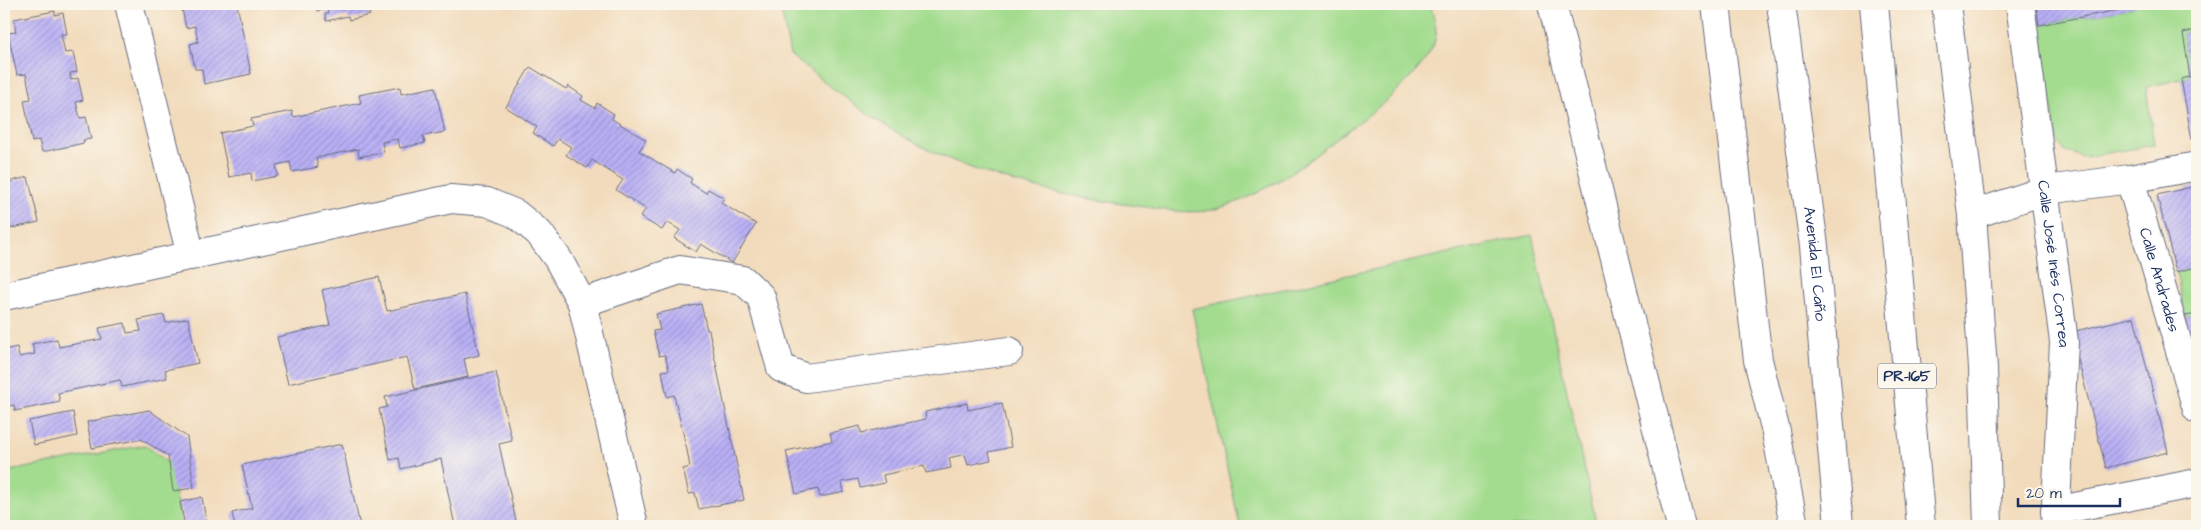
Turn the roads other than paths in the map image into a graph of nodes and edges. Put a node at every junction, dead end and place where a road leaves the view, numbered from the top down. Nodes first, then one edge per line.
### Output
1 (129, 4) edge
2 (1716, 4) edge
3 (1781, 4) edge
4 (1874, 4) edge
5 (1946, 4) edge
6 (2020, 4) edge
7 (1553, 5) edge
8 (2197, 166) edge
9 (2130, 179) junction
10 (2046, 190) junction
11 (1972, 215) junction
12 (191, 256) junction
13 (4, 296) edge
14 (582, 303) junction
15 (1010, 351) dead end
16 (2197, 409) edge
17 (2197, 483) edge
18 (2055, 518) edge
19 (634, 526) edge
20 (1681, 526) edge
21 (1794, 526) edge
22 (1839, 526) edge
23 (1921, 526) edge
24 (1988, 526) edge

1 - 12 main road
2 - 21 main road
3 - 22 main road, Avenida El Caño
4 - 23 main road, PR-165
5 - 11 main road
6 - 10 main road, Calle José Inés Correa
7 - 20 main road
8 - 9 main road
9 - 10 main road
9 - 16 main road, Calle Andrades
10 - 11 main road
10 - 18 main road, Calle José Inés Correa
11 - 24 main road
12 - 13 main road
12 - 14 main road
14 - 15 main road
14 - 19 main road
17 - 18 main road

